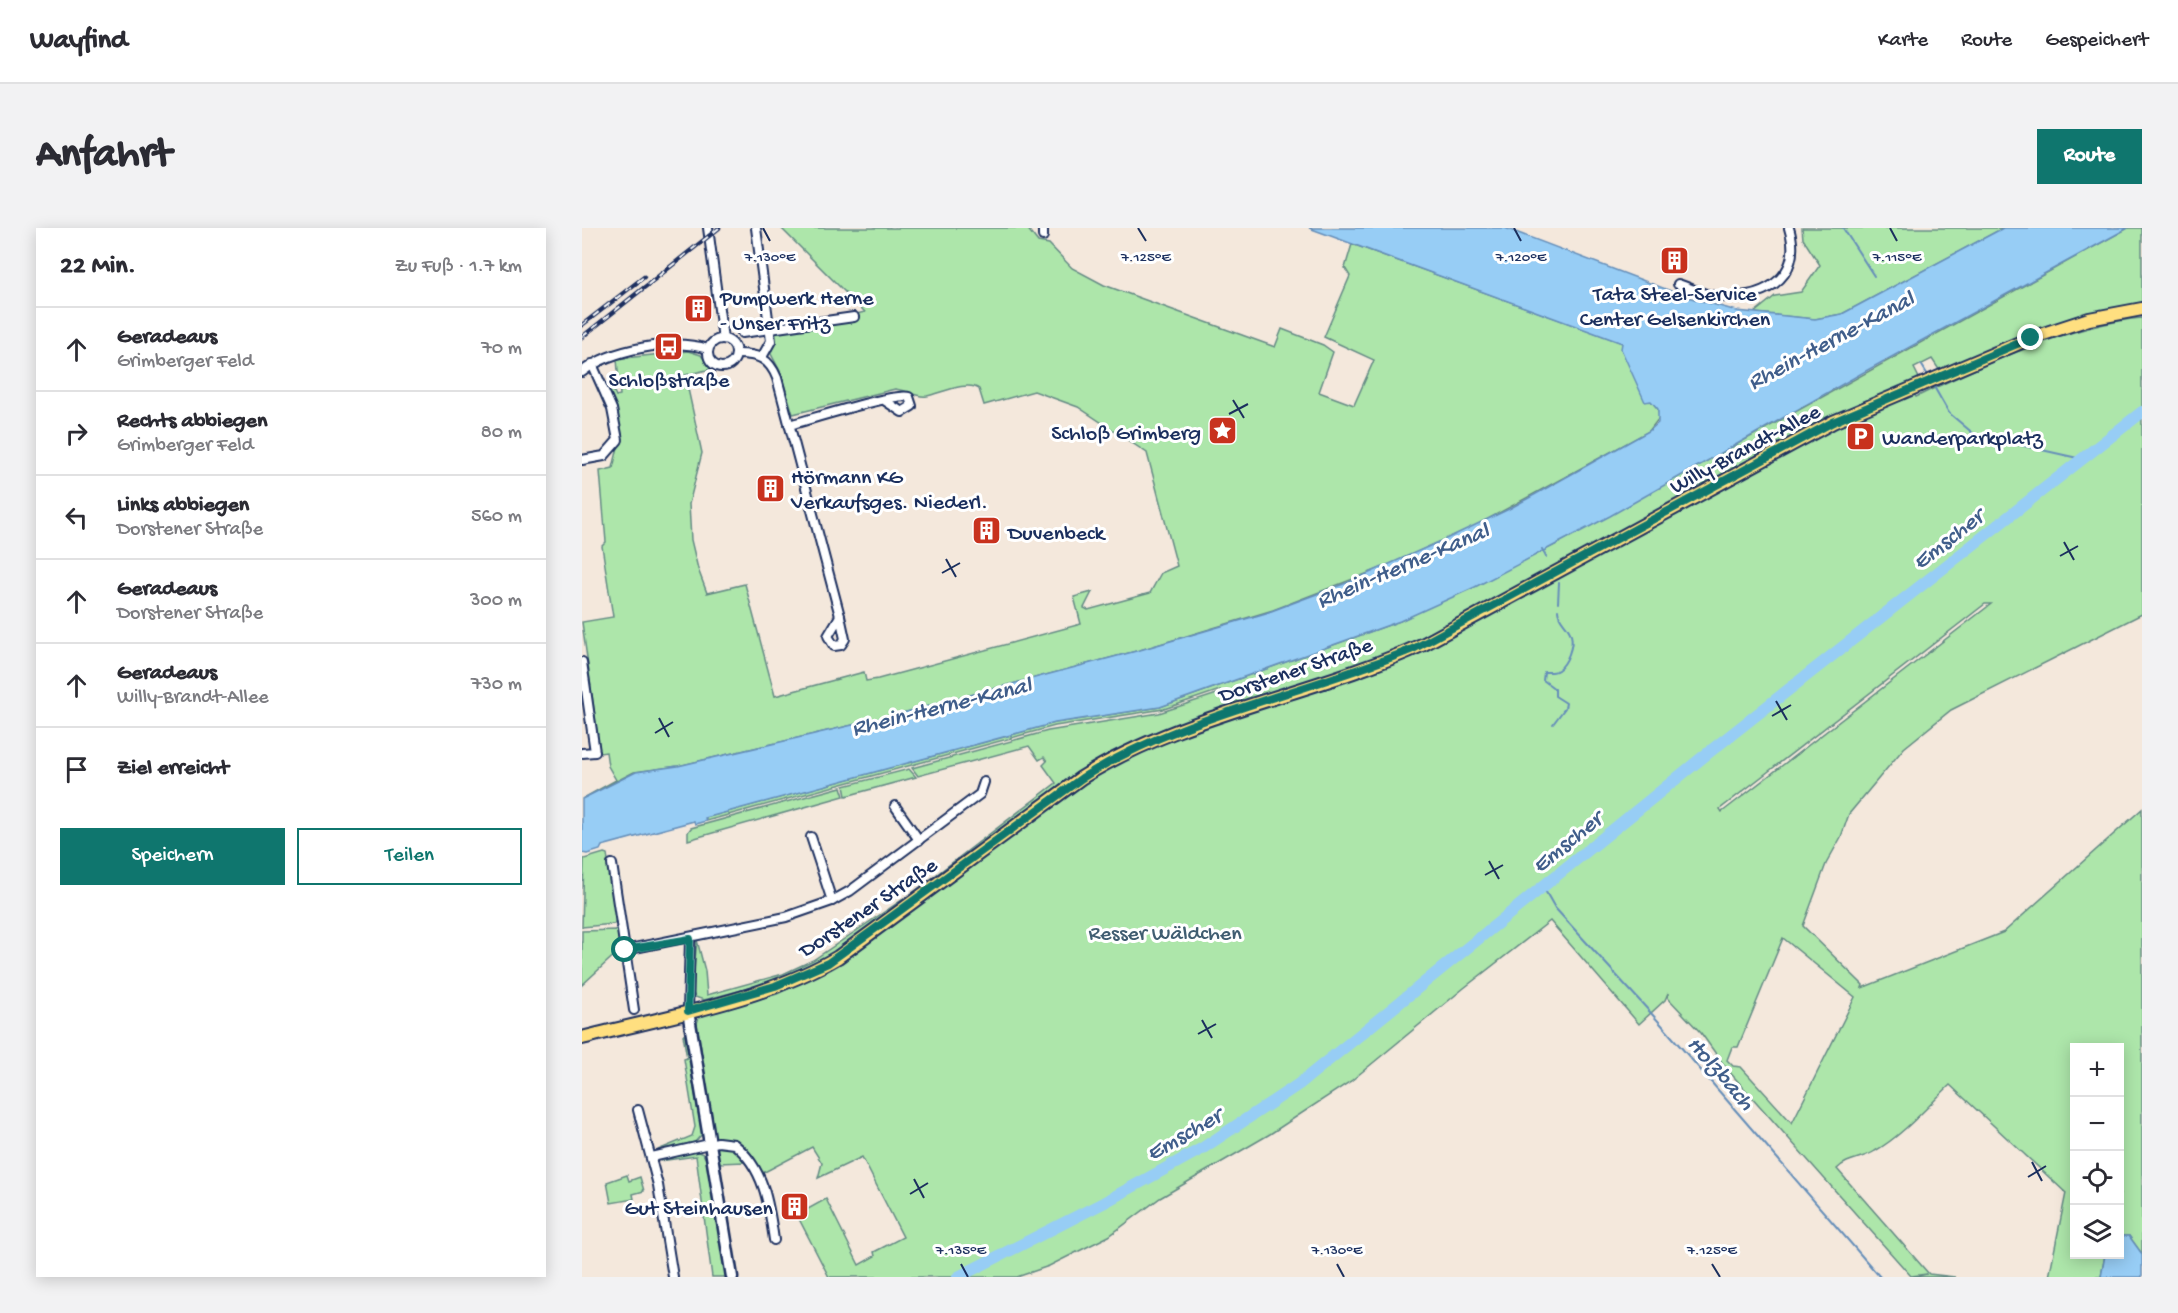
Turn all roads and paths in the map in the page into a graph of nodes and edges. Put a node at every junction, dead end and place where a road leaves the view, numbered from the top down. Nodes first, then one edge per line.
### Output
1 (708, 228) edge
2 (756, 228) edge
3 (1789, 228) edge
4 (1678, 284) dead end
5 (2142, 309) edge
6 (854, 317) dead end
7 (769, 329) junction
8 (742, 333) dead end
9 (723, 339) junction
10 (708, 349) junction
11 (736, 354) junction
12 (762, 357) junction
13 (591, 364) junction
14 (582, 372) edge
15 (884, 400) dead end
16 (789, 425) junction
17 (582, 460) edge
18 (840, 616) dead end
19 (1415, 648) joint
20 (582, 662) edge
21 (582, 667) edge
22 (582, 753) edge
23 (984, 782) dead end
24 (895, 806) dead end
25 (811, 837) dead end
26 (919, 840) junction
27 (612, 864) dead end
28 (832, 901) junction
29 (690, 939) junction
30 (625, 950) junction
31 (634, 1010) dead end
32 (688, 1011) junction
33 (582, 1038) edge
34 (638, 1110) dead end
35 (710, 1144) junction
36 (652, 1157) junction
37 (774, 1240) dead end
38 (673, 1277) edge
39 (732, 1277) edge

1 - 9 street
2 - 7 street
3 - 4 street
5 - 19 main road, Willy-Brandt-Allee
6 - 7 street
7 - 8 street
7 - 12 street
9 - 10 street
9 - 11 street
10 - 11 street
10 - 13 street
11 - 12 street
12 - 16 street
13 - 14 street
13 - 17 street
15 - 16 street
16 - 18 street
19 - 32 main road, Dorstener Straße
20 - 21 street
21 - 22 street
23 - 26 street
24 - 26 street
25 - 28 street
26 - 28 street
27 - 30 street
28 - 29 street
29 - 30 street
29 - 32 street
30 - 31 street
32 - 33 main road, Dorstener Straße
32 - 35 main road
34 - 36 street
35 - 36 street
35 - 37 street
35 - 39 main road
36 - 38 street

